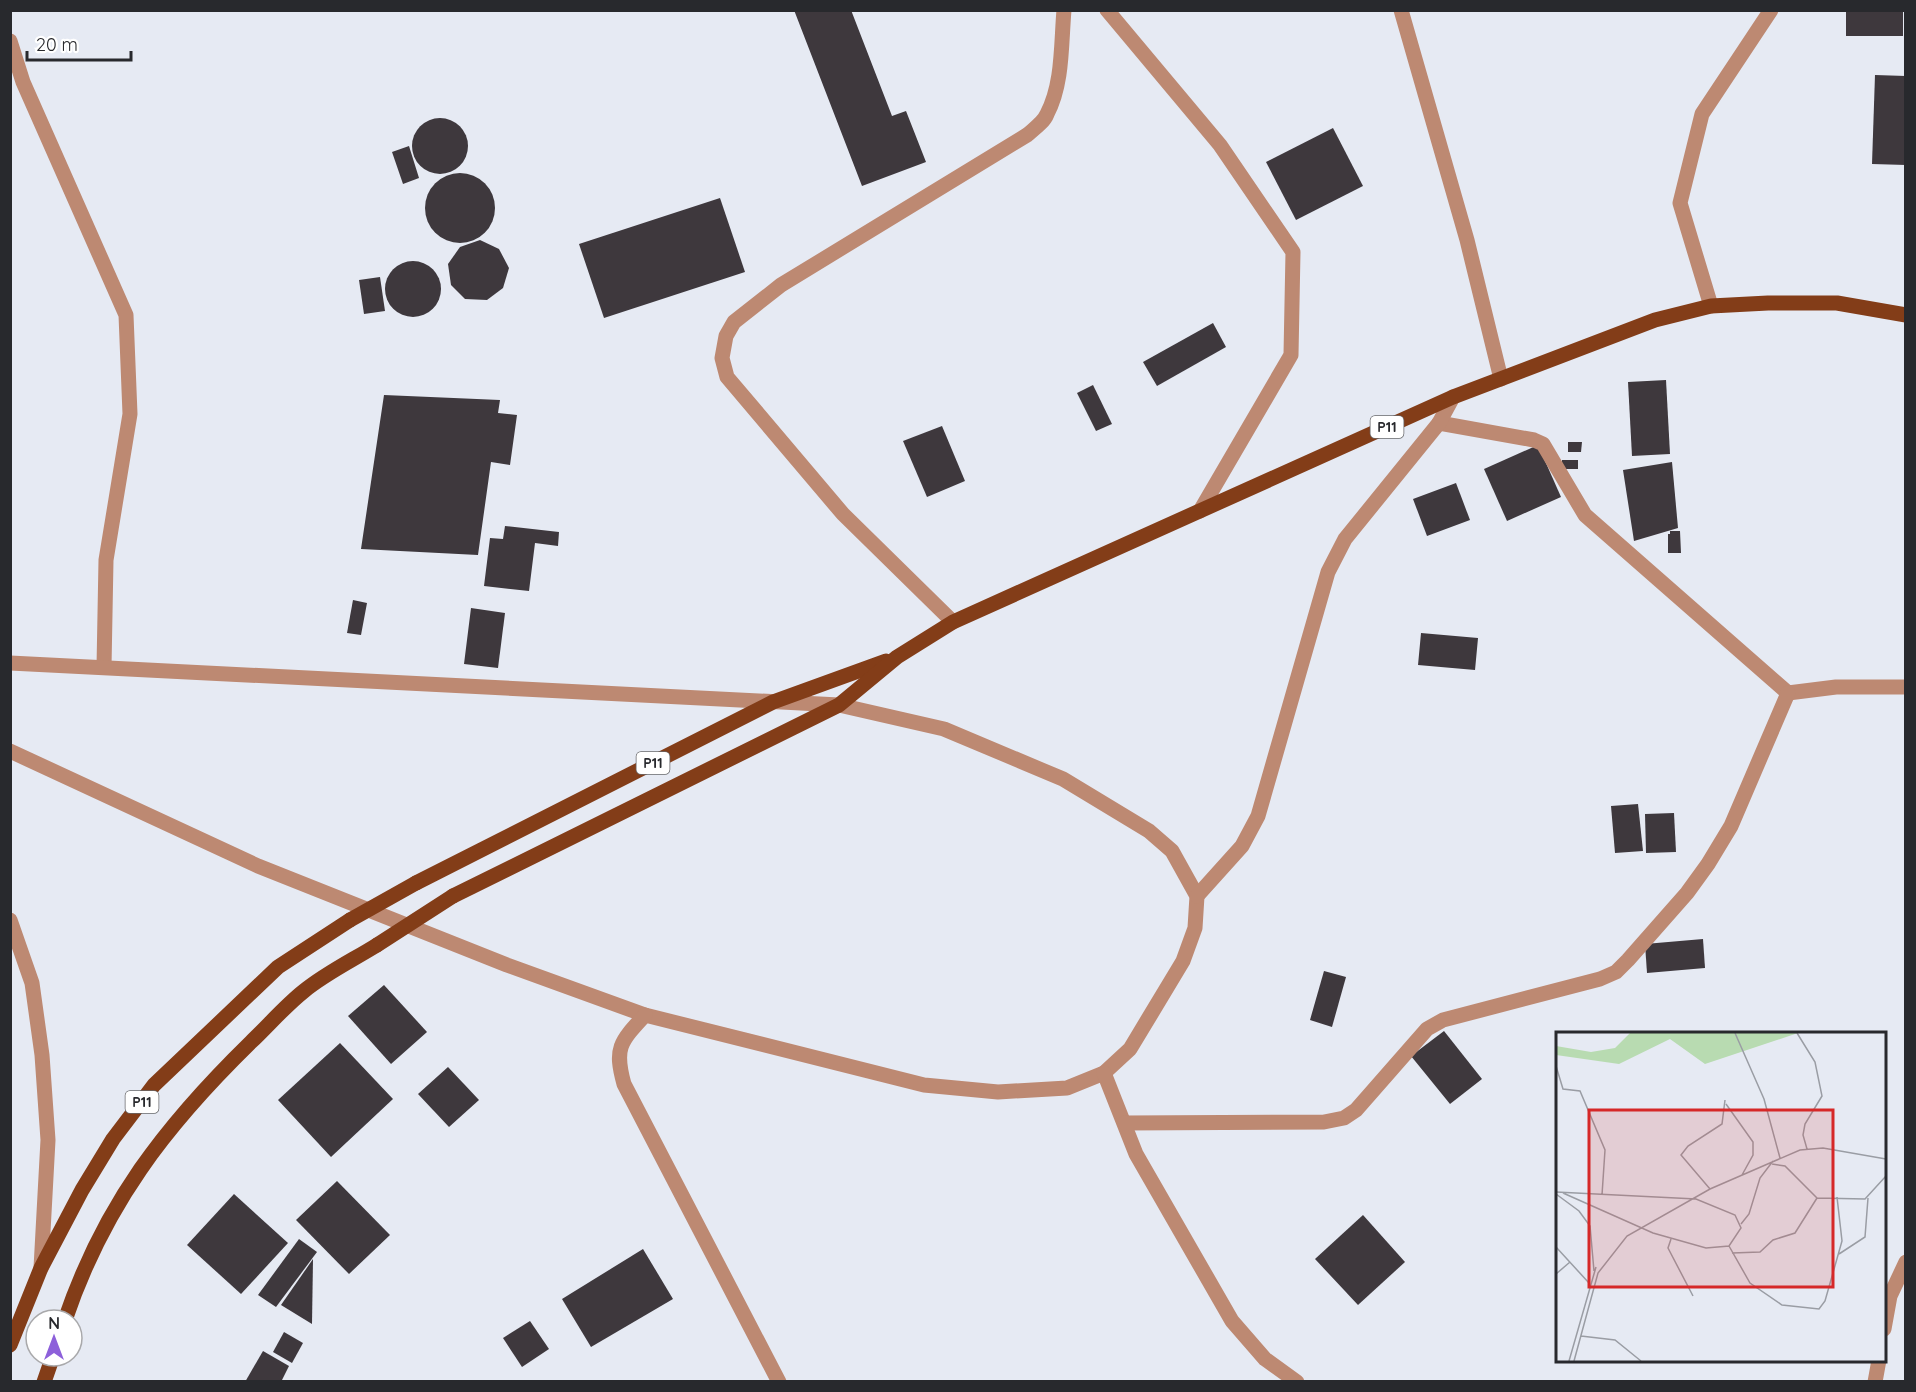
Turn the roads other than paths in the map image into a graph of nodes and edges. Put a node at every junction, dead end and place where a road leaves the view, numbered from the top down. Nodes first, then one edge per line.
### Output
1 (1064, 10) edge
2 (1107, 10) edge
3 (1401, 10) edge
4 (1771, 10) edge
5 (10, 41) edge
6 (1711, 306) junction
7 (1905, 315) edge
8 (1501, 379) junction
9 (1453, 397) junction
10 (1439, 423) junction
11 (1200, 511) junction
12 (953, 622) junction
13 (897, 657) junction
14 (10, 663) edge
15 (104, 668) junction
16 (1905, 687) edge
17 (1788, 693) junction
18 (773, 702) junction
19 (839, 705) junction
20 (10, 751) edge
21 (1197, 896) junction
22 (10, 920) edge
23 (645, 1015) junction
24 (1104, 1073) junction
25 (1125, 1123) junction
26 (1905, 1262) edge
27 (41, 1268) junction
28 (69, 1308) edge
29 (1886, 1318) edge
30 (10, 1346) edge
31 (1879, 1362) edge
32 (779, 1382) edge
33 (1297, 1382) edge
34 (1875, 1382) edge

1 - 12 street
2 - 11 street
3 - 8 street
4 - 6 street
5 - 15 street
6 - 7 main road, P11
6 - 8 main road, P11
8 - 9 main road, P11
9 - 10 street
9 - 11 main road, P11
10 - 17 street
10 - 21 street
11 - 12 main road, P11
12 - 13 main road, P11
13 - 18 main road, P11
13 - 19 main road, P11
14 - 15 street
15 - 18 street
16 - 17 street
17 - 25 street
18 - 19 street
18 - 27 main road, P11, bridge
19 - 21 street
19 - 28 main road, P11, bridge
20 - 23 street
21 - 24 street
22 - 27 street
23 - 24 street
23 - 32 street
24 - 25 street
25 - 33 street
26 - 29 street
27 - 30 main road, P11
31 - 34 street

